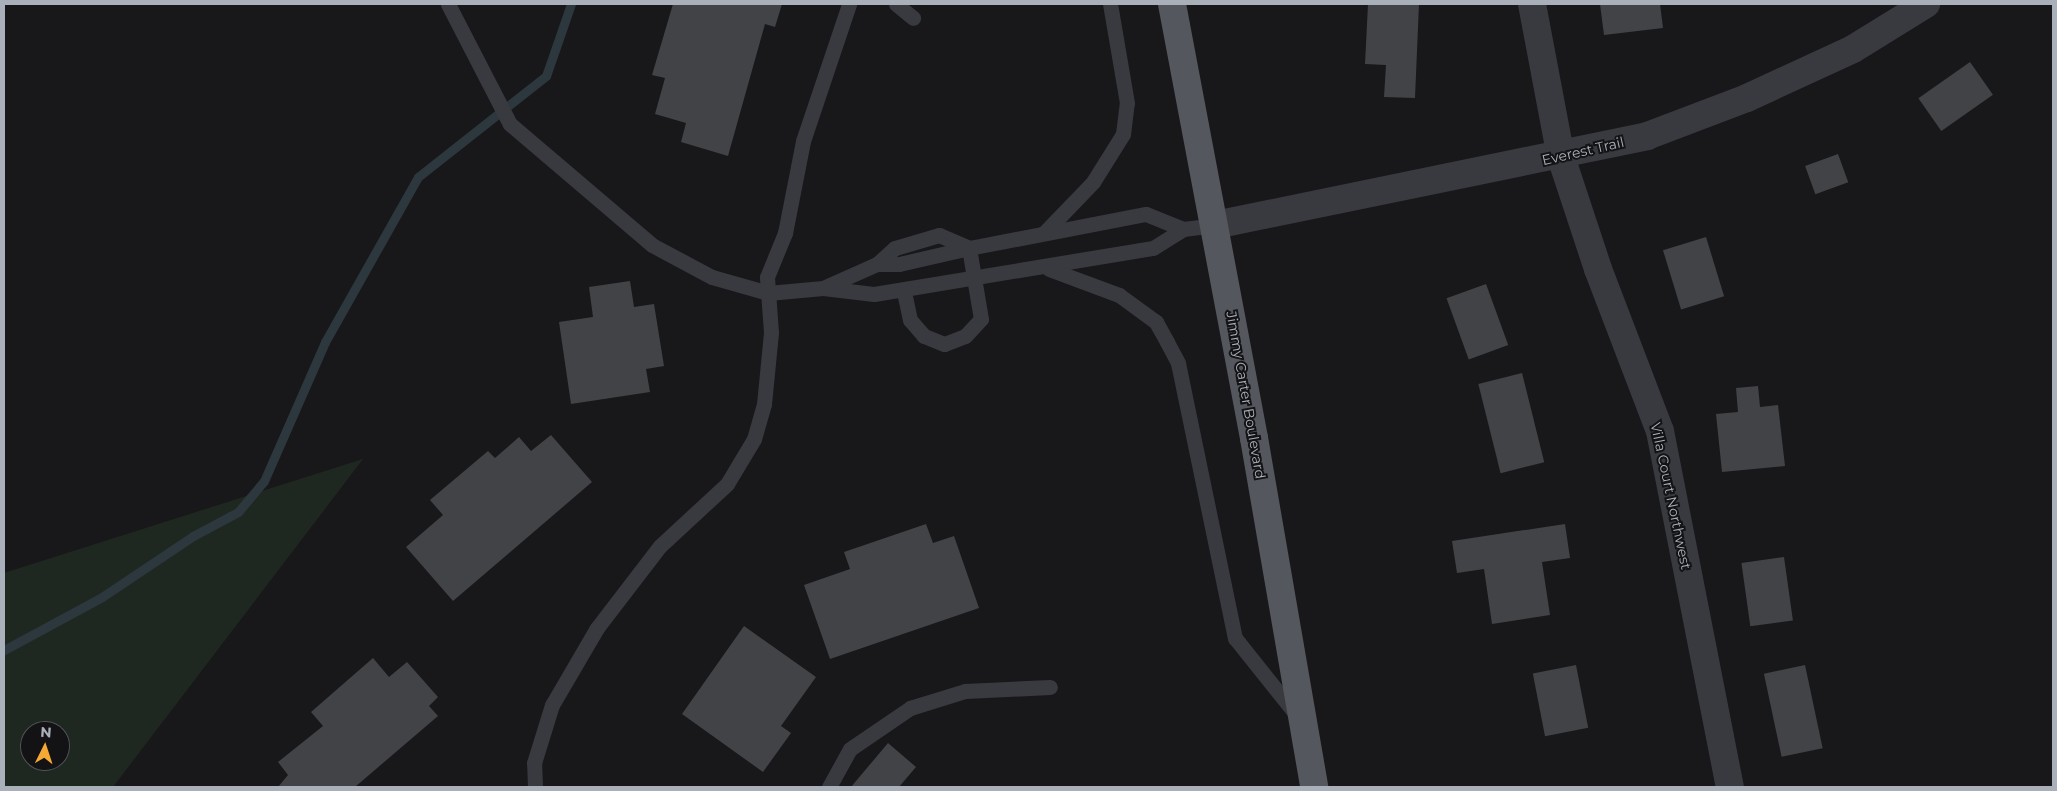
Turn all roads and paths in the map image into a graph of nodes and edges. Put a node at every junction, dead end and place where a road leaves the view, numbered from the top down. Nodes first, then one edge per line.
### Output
1 (448, 4) edge
2 (849, 4) edge
3 (896, 4) edge
4 (1110, 4) edge
5 (1172, 4) edge
6 (1532, 4) edge
7 (1926, 4) edge
8 (913, 18) dead end
9 (1561, 158) junction
10 (1215, 225) junction
11 (1183, 229) junction
12 (1044, 232) junction
13 (969, 248) junction
14 (1048, 268) junction
15 (978, 279) junction
16 (823, 288) junction
17 (904, 291) junction
18 (768, 293) junction
19 (1050, 687) dead end
20 (1302, 722) junction
21 (535, 787) edge
22 (829, 787) edge
23 (1314, 787) edge
24 (1730, 787) edge

1 - 18 lane
2 - 18 lane
3 - 8 lane
4 - 12 lane
5 - 10 main road, Jimmy Carter Boulevard
6 - 9 street, Villa Court Northwest
7 - 9 street, Everest Trail
9 - 10 street, Everest Trail
9 - 24 street, Villa Court Northwest
10 - 11 lane
10 - 20 main road, Jimmy Carter Boulevard
11 - 12 lane
11 - 14 lane
12 - 13 lane
13 - 15 lane
13 - 16 lane
14 - 15 lane
14 - 20 lane
15 - 17 lane
15 - 17 lane
16 - 17 lane
16 - 18 lane
18 - 21 lane
19 - 22 lane
20 - 23 main road, Jimmy Carter Boulevard

